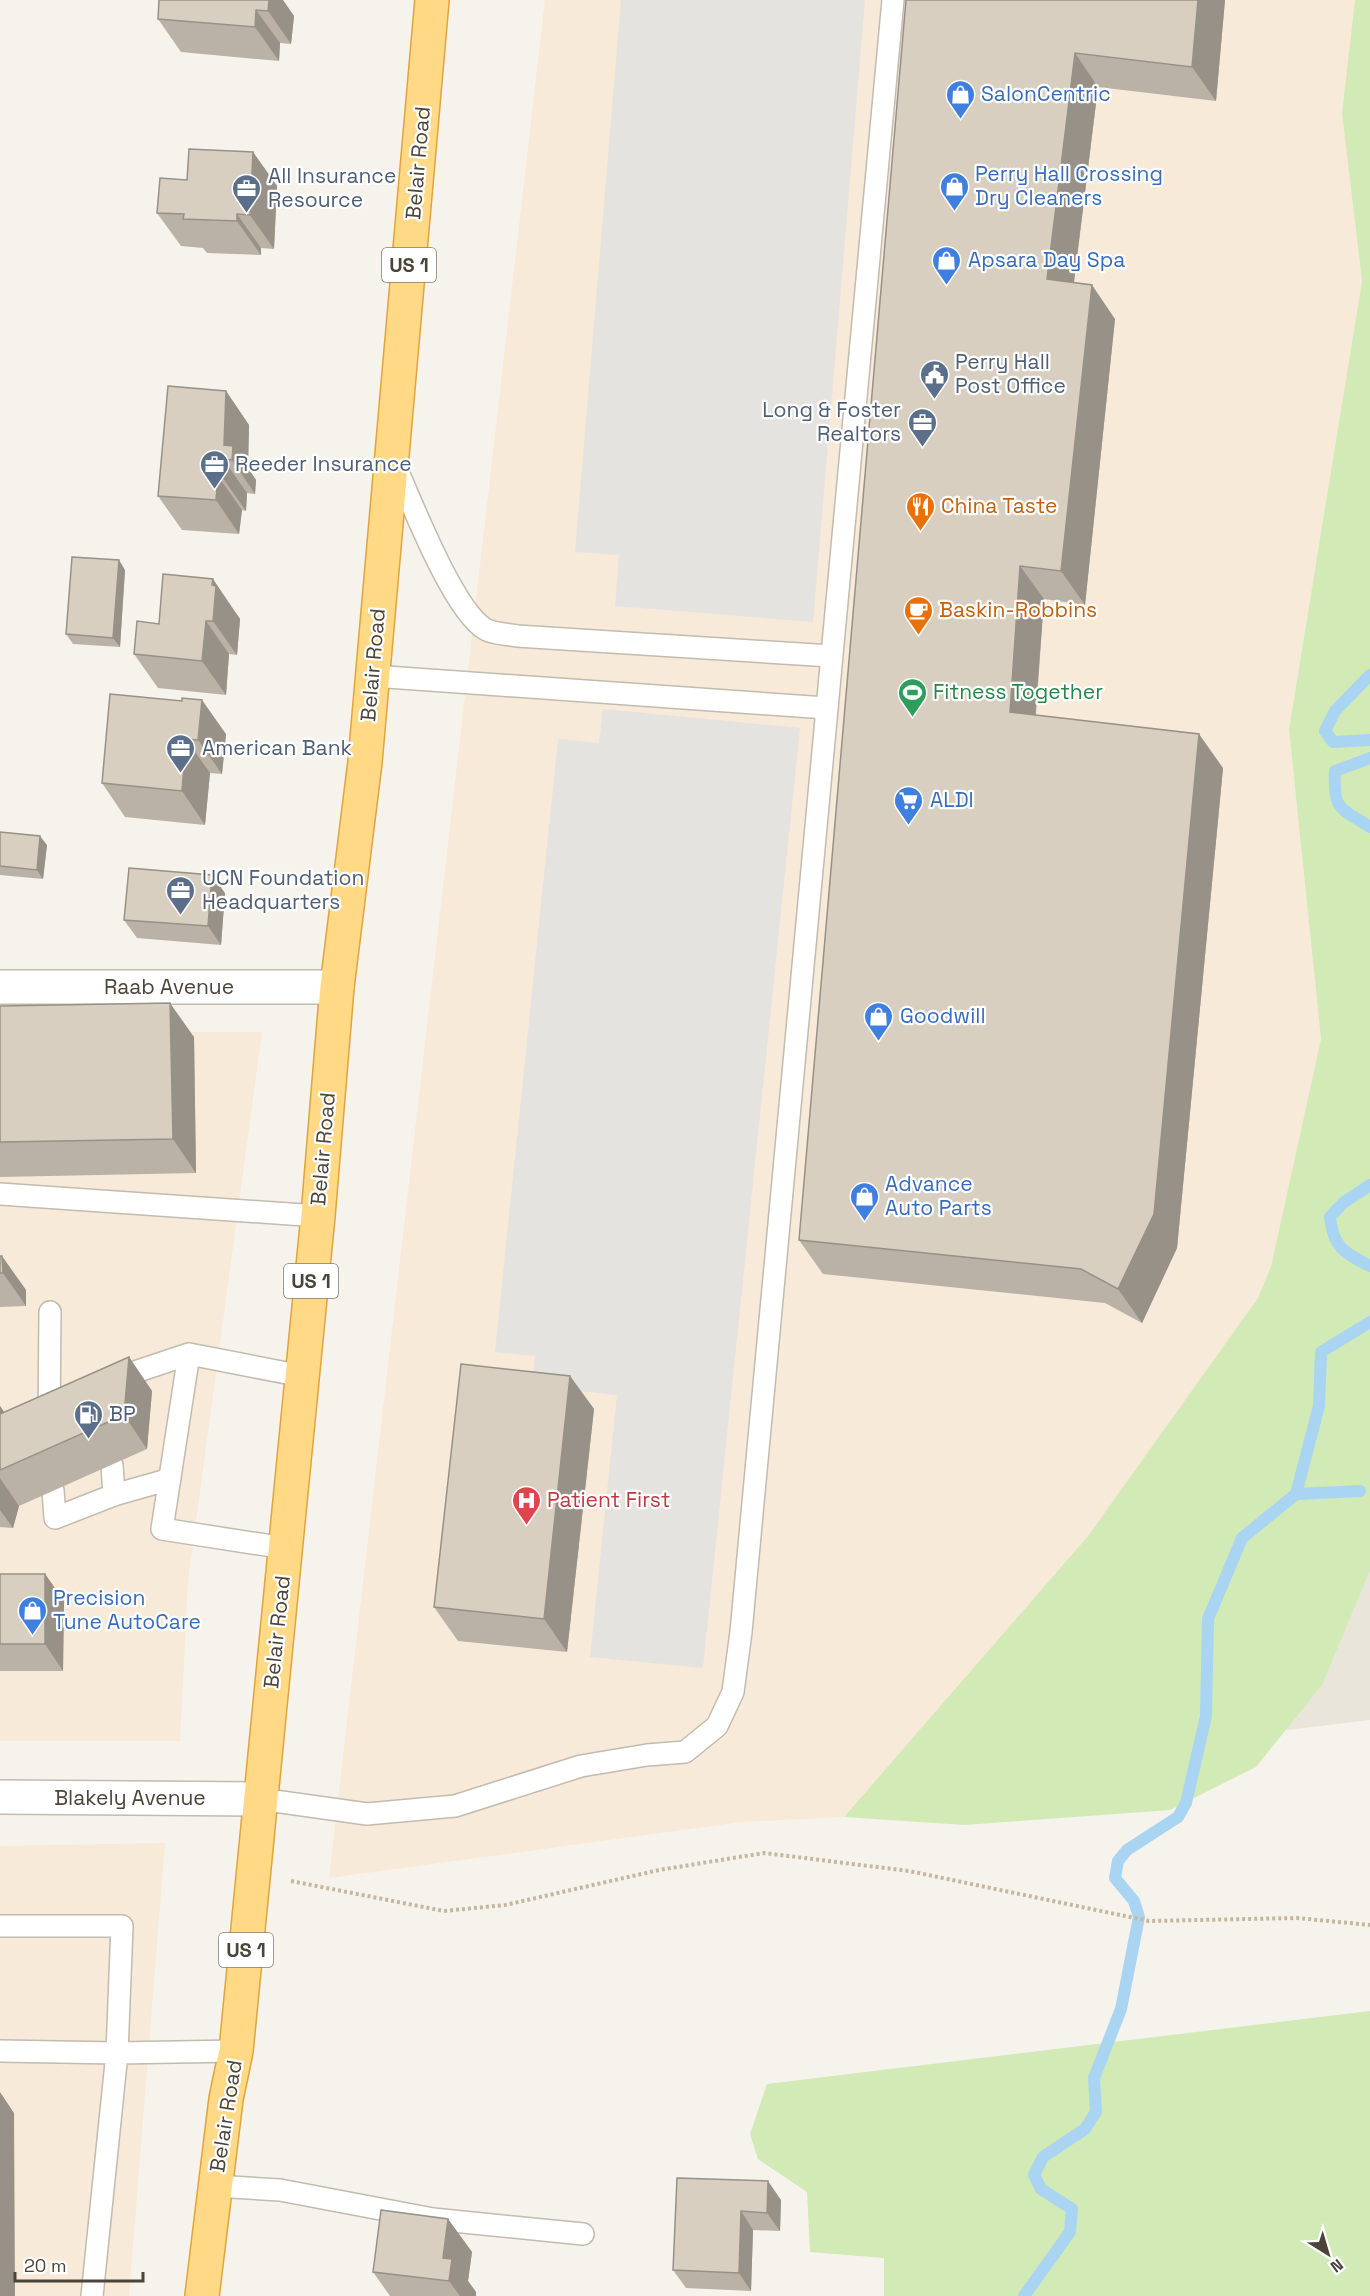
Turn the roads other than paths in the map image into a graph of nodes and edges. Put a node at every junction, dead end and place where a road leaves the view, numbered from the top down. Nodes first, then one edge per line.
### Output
1 (432, 0) edge
2 (894, 0) edge
3 (392, 458) junction
4 (831, 656) junction
5 (373, 676) junction
6 (826, 708) junction
7 (0, 987) edge
8 (337, 987) junction
9 (0, 1194) edge
10 (318, 1216) junction
11 (50, 1312) dead end
12 (189, 1354) junction
13 (302, 1376) junction
14 (103, 1390) edge
15 (50, 1436) edge
16 (112, 1465) dead end
17 (170, 1479) junction
18 (54, 1490) dead end
19 (114, 1495) junction
20 (285, 1548) junction
21 (0, 1797) edge
22 (260, 1799) junction
23 (0, 1926) edge
24 (0, 2051) edge
25 (236, 2051) junction
26 (117, 2053) junction
27 (215, 2186) junction
28 (583, 2234) dead end
29 (93, 2296) edge
30 (202, 2296) edge

1 - 3 highway, Belair Road / US 1
2 - 4 lane
3 - 4 lane
3 - 5 highway, Belair Road / US 1
4 - 6 lane
5 - 6 lane
5 - 8 highway, Belair Road / US 1
6 - 22 lane
7 - 8 street, Raab Avenue
8 - 10 highway, Belair Road / US 1
9 - 10 lane
10 - 13 highway, Belair Road / US 1
11 - 15 lane
12 - 13 lane
12 - 14 lane
12 - 17 lane
13 - 20 highway, Belair Road / US 1
16 - 19 lane
17 - 19 lane
17 - 20 lane
18 - 19 lane
20 - 22 highway, Belair Road / US 1
21 - 22 street, Blakely Avenue
22 - 25 highway, Belair Road / US 1
23 - 26 lane
24 - 26 lane
25 - 26 lane
25 - 27 highway, Belair Road / US 1
26 - 29 lane
27 - 28 lane
27 - 30 highway, Belair Road / US 1

